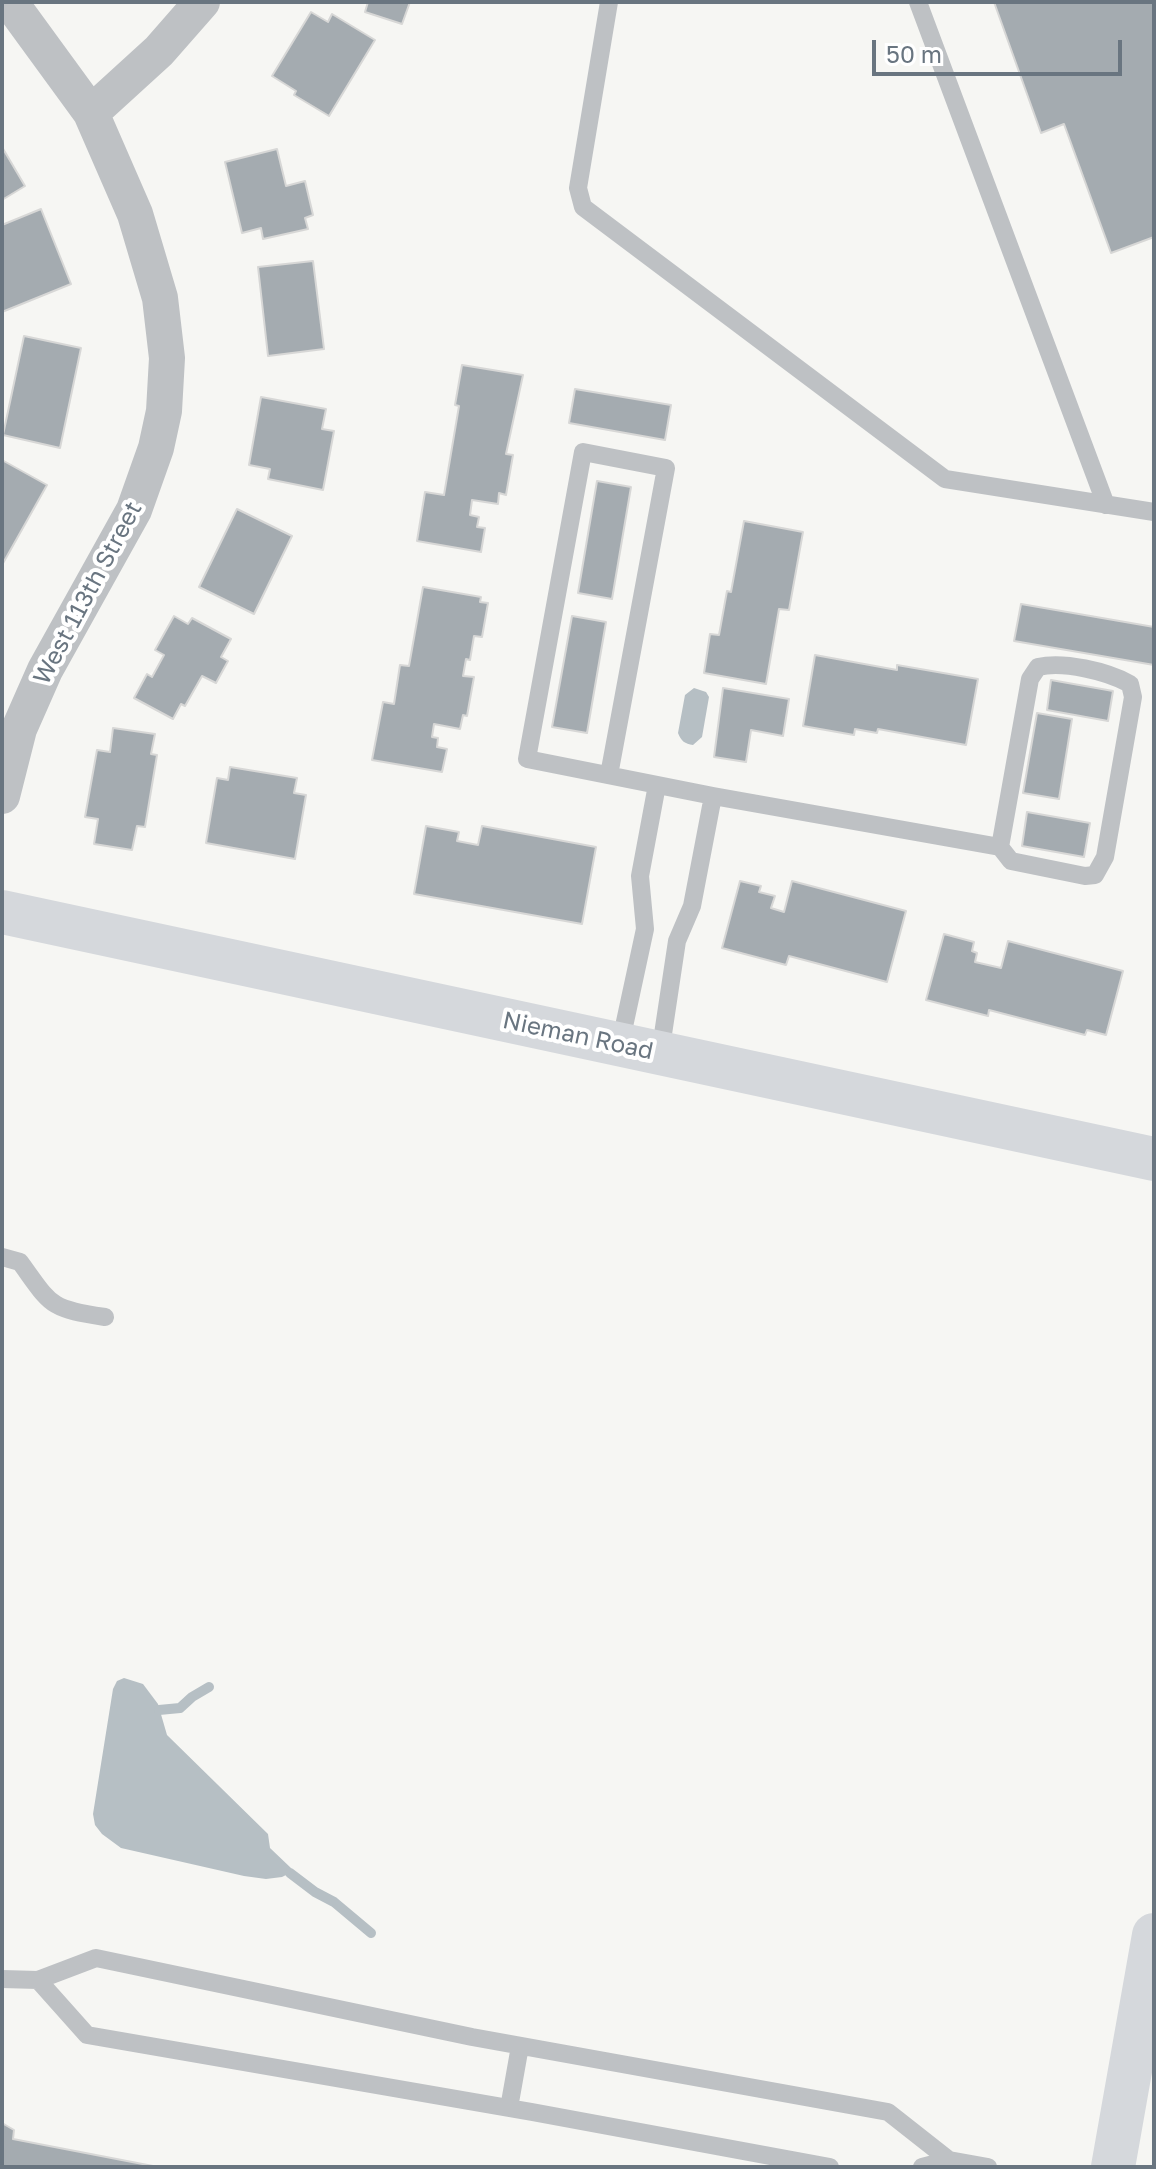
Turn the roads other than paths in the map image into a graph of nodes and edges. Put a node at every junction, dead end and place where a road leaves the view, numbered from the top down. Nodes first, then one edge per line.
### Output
1 (10, 2) edge
2 (202, 2) edge
3 (609, 2) edge
4 (918, 2) edge
5 (91, 113) junction
6 (1106, 505) junction
7 (1154, 512) edge
8 (609, 775) junction
9 (657, 785) junction
10 (2, 796) edge
11 (713, 796) junction
12 (1000, 847) junction
13 (2, 912) edge
14 (640, 1049) junction
15 (1154, 1159) edge
16 (2, 1257) edge
17 (105, 1317) dead end
18 (1154, 1935) edge
19 (2, 1979) edge
20 (38, 1980) junction
21 (520, 2046) junction
22 (509, 2108) junction
23 (949, 2160) junction
24 (830, 2167) edge
25 (922, 2167) edge
26 (988, 2167) edge
27 (1113, 2167) edge

1 - 5 street, West 113th Street
2 - 5 street
3 - 6 lane
4 - 6 lane
5 - 10 street, West 113th Street
6 - 7 lane
8 - 8 lane
8 - 9 lane
9 - 11 lane
9 - 14 lane
11 - 12 lane
11 - 14 lane
12 - 12 lane
13 - 14 street, Nieman Road
14 - 15 street, Nieman Road
16 - 17 lane
18 - 27 street
19 - 20 lane
20 - 21 lane
20 - 22 lane
21 - 22 lane
21 - 23 lane
22 - 24 lane
23 - 25 lane
23 - 26 lane

